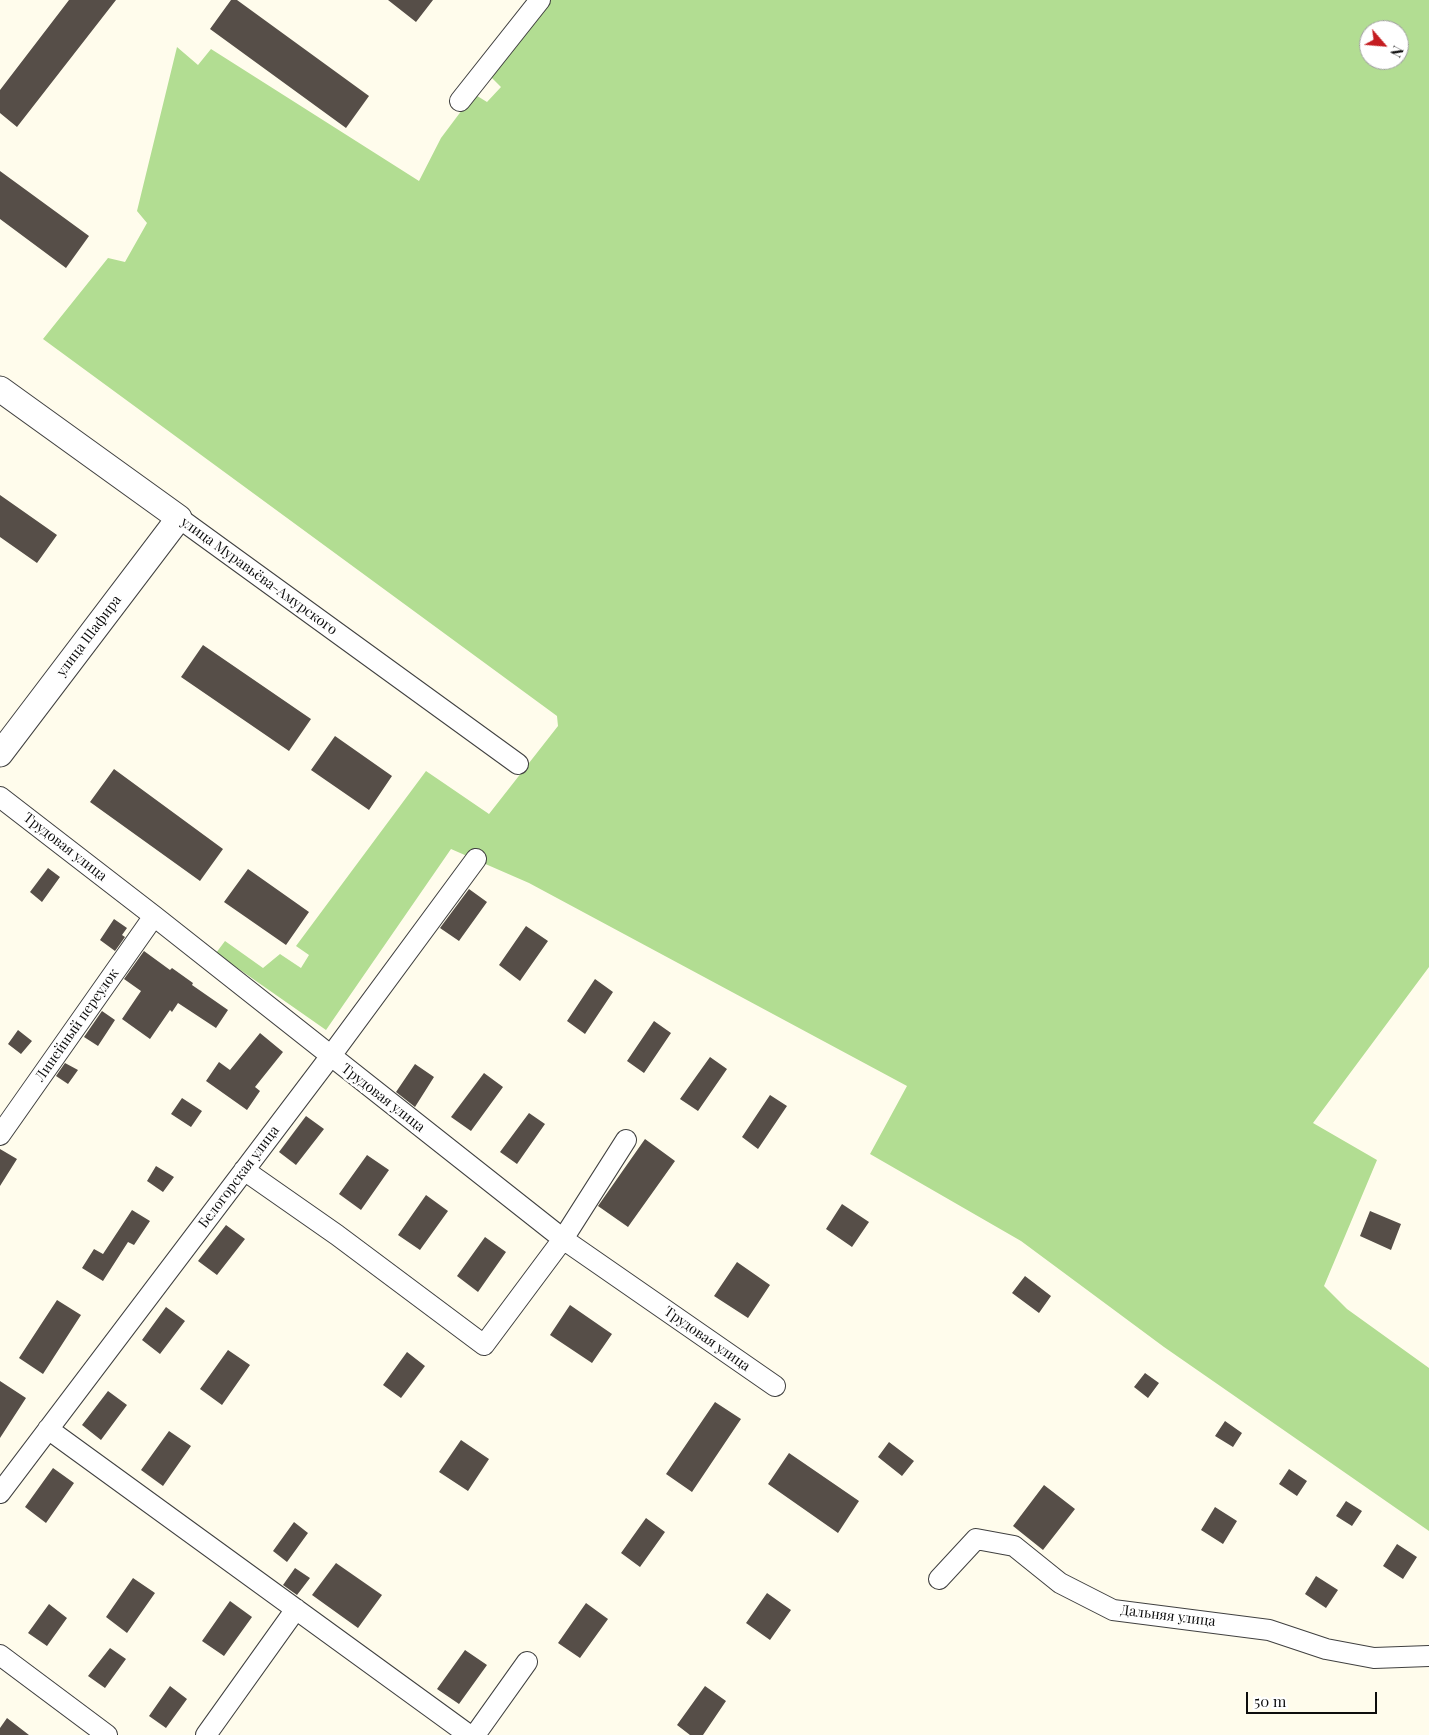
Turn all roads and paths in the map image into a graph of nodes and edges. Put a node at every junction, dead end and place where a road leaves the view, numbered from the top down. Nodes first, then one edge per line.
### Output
1 (540, 0) edge
2 (460, 101) dead end
3 (0, 390) edge
4 (179, 518) junction
5 (0, 754) edge
6 (518, 764) dead end
7 (0, 797) edge
8 (476, 859) dead end
9 (154, 916) junction
10 (330, 1056) junction
11 (0, 1136) edge
12 (626, 1140) dead end
13 (244, 1170) junction
14 (563, 1240) junction
15 (774, 1386) dead end
16 (48, 1429) junction
17 (0, 1493) edge
18 (939, 1579) dead end
19 (296, 1610) junction
20 (0, 1655) edge
21 (1429, 1656) edge
22 (527, 1662) dead end
23 (107, 1735) edge
24 (206, 1735) edge
25 (469, 1735) edge
26 (476, 1735) edge

1 - 2 street
3 - 4 street, улица Муравьёва-Амурского
4 - 5 street, улица Шафира
4 - 6 street, улица Муравьёва-Амурского
7 - 9 street, Трудовая улица
8 - 10 street, Белогорская улица
9 - 10 street, Трудовая улица
9 - 11 street, Линейный переулок
10 - 13 street, Белогорская улица
10 - 14 street, Трудовая улица
12 - 14 street
13 - 14 street
13 - 16 street, Белогорская улица
14 - 15 street, Трудовая улица
16 - 17 street, Белогорская улица
16 - 19 street
18 - 21 street, Дальняя улица
19 - 24 street
19 - 25 street
20 - 23 street
22 - 26 street

